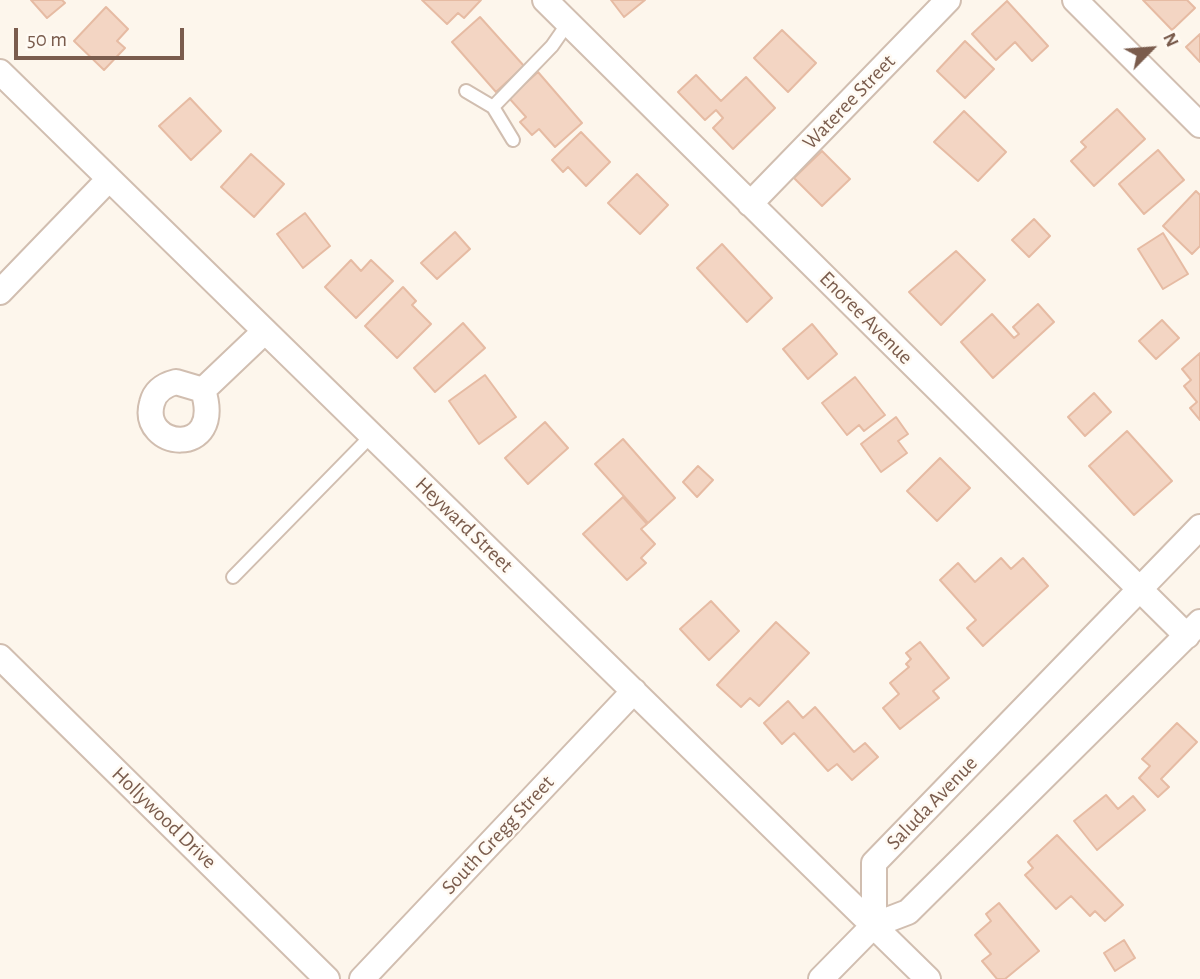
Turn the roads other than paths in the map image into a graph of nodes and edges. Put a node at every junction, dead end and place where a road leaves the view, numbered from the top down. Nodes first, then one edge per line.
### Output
1 (545, 0) edge
2 (948, 0) edge
3 (1075, 0) edge
4 (568, 23) junction
5 (0, 72) edge
6 (466, 91) dead end
7 (493, 107) junction
8 (1200, 125) edge
9 (513, 140) dead end
10 (109, 179) junction
11 (750, 204) junction
12 (0, 292) edge
13 (265, 331) junction
14 (203, 390) dead end
15 (372, 435) junction
16 (1200, 527) edge
17 (233, 577) dead end
18 (1139, 588) junction
19 (1193, 629) edge
20 (0, 657) edge
21 (634, 691) junction
22 (874, 925) junction
23 (327, 979) edge
24 (362, 979) edge
25 (821, 979) edge
26 (929, 979) edge

1 - 4 street, Enoree Avenue
2 - 11 street, Wateree Street
3 - 8 street
4 - 7 lane
4 - 11 street, Enoree Avenue
5 - 10 street, Heyward Street
6 - 7 lane
7 - 9 lane
10 - 12 street
10 - 13 street, Heyward Street
11 - 18 street, Enoree Avenue
13 - 14 street
13 - 15 street, Heyward Street
15 - 17 lane
15 - 21 street, Heyward Street
16 - 18 street, Saluda Avenue
18 - 19 street, Enoree Avenue
18 - 22 street, Saluda Avenue
19 - 22 street
20 - 23 street, Hollywood Drive
21 - 22 street, Heyward Street
21 - 24 street, South Gregg Street
22 - 25 street
22 - 26 street, Heyward Street

